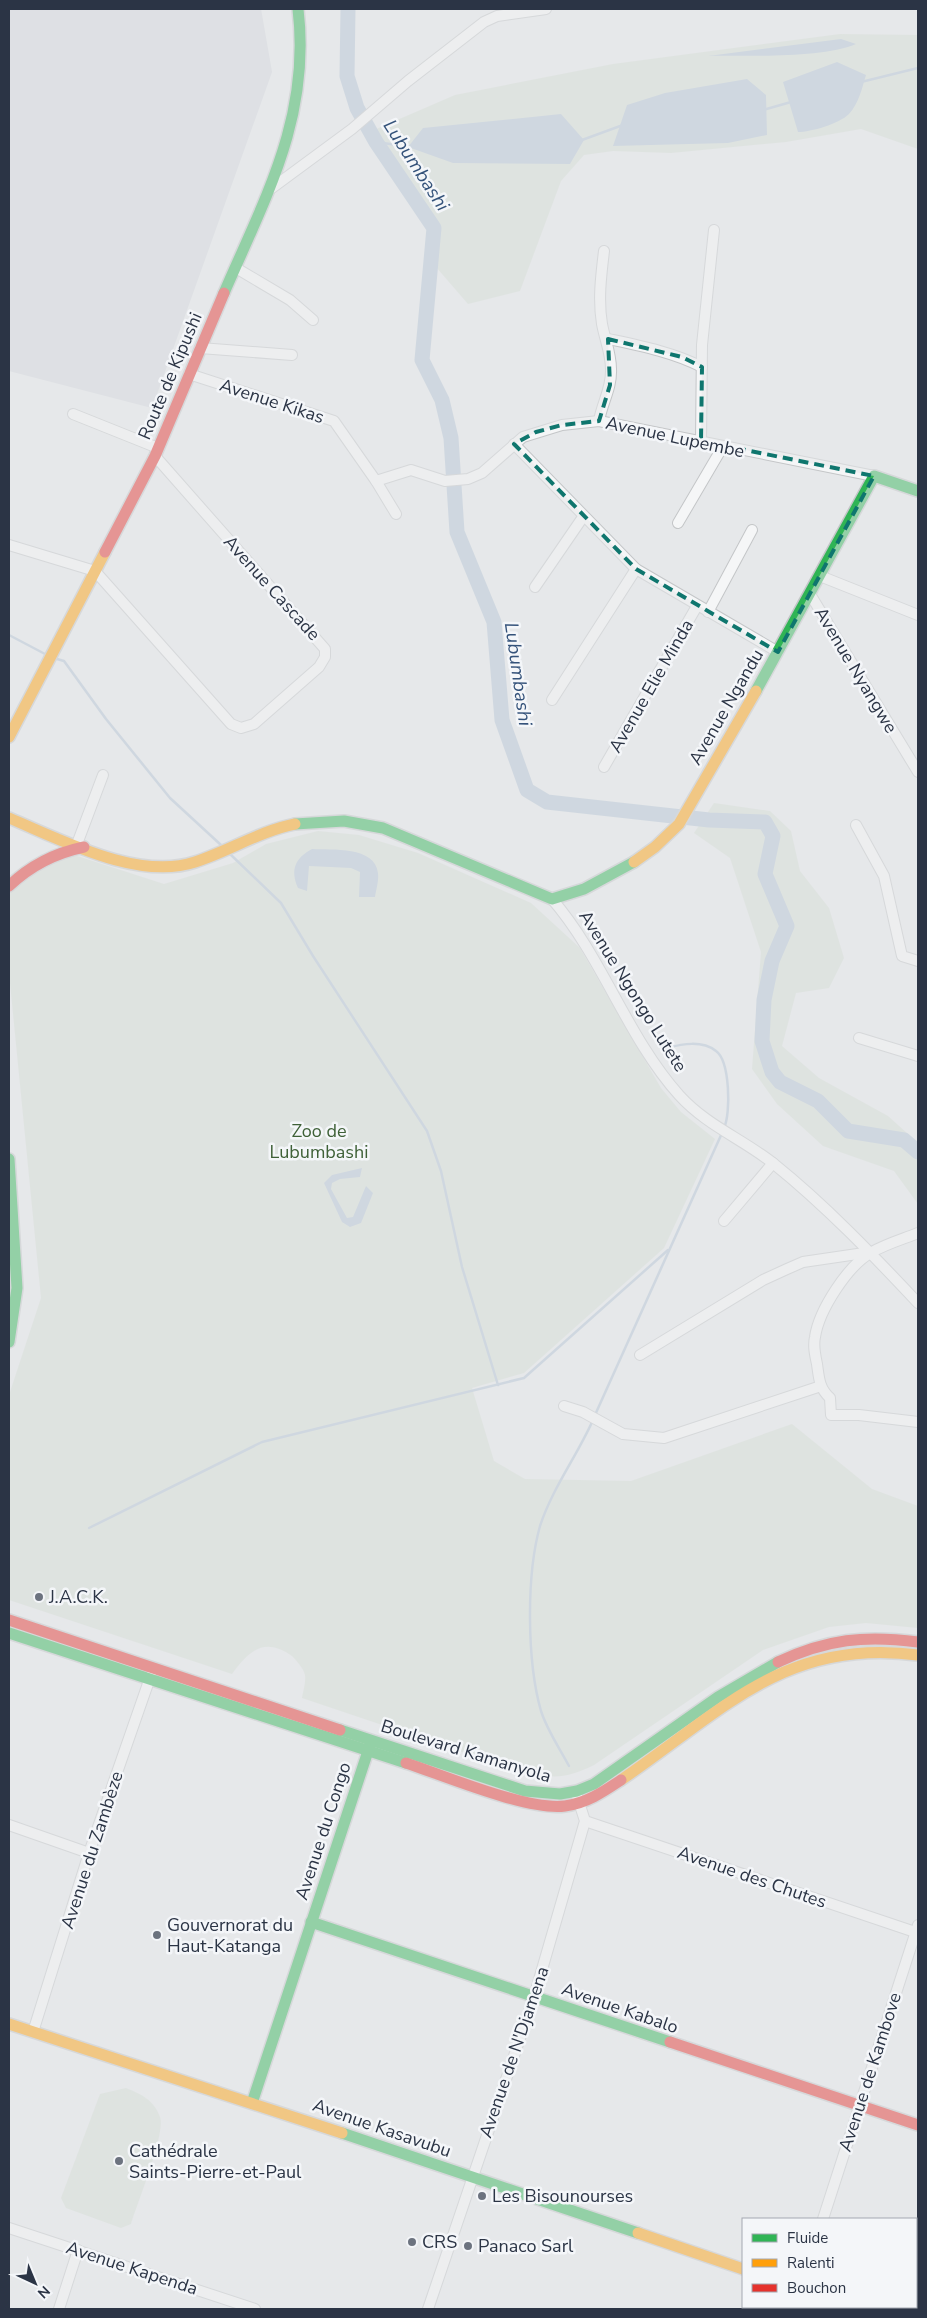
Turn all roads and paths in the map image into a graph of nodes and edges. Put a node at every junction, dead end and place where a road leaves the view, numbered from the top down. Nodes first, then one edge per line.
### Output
1 (298, 9) edge
2 (546, 9) edge
3 (268, 191) junction
4 (714, 230) dead end
5 (604, 251) dead end
6 (236, 268) junction
7 (313, 320) dead end
8 (608, 339) junction
9 (200, 348) junction
10 (292, 355) dead end
11 (702, 367) junction
12 (189, 374) junction
13 (74, 414) dead end
14 (599, 421) junction
15 (701, 441) junction
16 (514, 444) junction
17 (722, 448) junction
18 (156, 452) junction
19 (874, 476) junction
20 (376, 481) junction
21 (918, 491) edge
22 (396, 514) dead end
23 (583, 517) junction
24 (678, 522) dead end
25 (752, 530) dead end
26 (9, 545) edge
27 (636, 569) junction
28 (95, 571) junction
29 (820, 576) junction
30 (536, 587) dead end
31 (810, 594) junction
32 (698, 606) junction
33 (708, 612) junction
34 (918, 615) edge
35 (778, 652) junction
36 (552, 700) dead end
37 (9, 738) edge
38 (604, 767) dead end
39 (918, 772) edge
40 (103, 776) dead end
41 (9, 818) edge
42 (856, 825) dead end
43 (80, 845) junction
44 (9, 886) edge
45 (552, 899) junction
46 (918, 961) edge
47 (858, 1038) dead end
48 (918, 1056) edge
49 (9, 1159) edge
50 (773, 1163) junction
51 (724, 1221) dead end
52 (918, 1233) edge
53 (870, 1252) junction
54 (918, 1303) edge
55 (9, 1342) edge
56 (640, 1355) dead end
57 (821, 1386) junction
58 (564, 1406) dead end
59 (918, 1422) edge
60 (9, 1620) edge
61 (9, 1633) edge
62 (918, 1642) edge
63 (918, 1655) edge
64 (153, 1668) junction
65 (149, 1679) junction
66 (370, 1746) junction
67 (576, 1792) junction
68 (580, 1804) junction
69 (586, 1822) junction
70 (9, 1825) edge
71 (89, 1853) junction
72 (311, 1922) junction
73 (917, 1930) edge
74 (534, 1998) junction
75 (9, 2024) edge
76 (33, 2032) junction
77 (252, 2103) junction
78 (859, 2106) junction
79 (918, 2125) edge
80 (472, 2177) junction
81 (822, 2218) edge
82 (9, 2228) edge
83 (78, 2250) junction
84 (742, 2269) edge
85 (58, 2309) edge
86 (256, 2309) edge
87 (428, 2309) edge

1 - 3 main road, Route de Kipushi
2 - 3 street
3 - 6 main road, Route de Kipushi
4 - 11 street
5 - 8 street
6 - 7 street
6 - 9 main road, Route de Kipushi
8 - 11 street
8 - 14 street
9 - 10 street
9 - 12 main road, Route de Kipushi
11 - 15 street
12 - 18 main road, Route de Kipushi
12 - 20 street, Avenue Kikas
13 - 18 street
14 - 15 street, Avenue Lupembe
14 - 16 street, Avenue Lupembe
15 - 17 street, Avenue Lupembe
16 - 20 street, Avenue Lupembe
16 - 23 street
17 - 19 street, Avenue Lupembe
17 - 24 street
18 - 28 main road, Route de Kipushi
18 - 28 street, Avenue Cascade
19 - 21 main road
19 - 29 main road, Avenue Ngandu
20 - 22 street, Avenue Kikas
23 - 27 street
23 - 30 street
25 - 33 street
26 - 28 street
27 - 32 street
27 - 36 street
28 - 37 main road, Route de Kipushi
29 - 31 main road, Avenue Ngandu
29 - 34 street
31 - 35 main road, Avenue Ngandu
31 - 39 street, Avenue Nyangwe
32 - 33 street
32 - 38 street, Avenue Elie Minda
33 - 35 street
35 - 45 main road, Avenue Ngandu
40 - 43 street
41 - 43 main road, Avenue Ngongo Lutete
42 - 46 street
43 - 44 main road
43 - 45 main road, Avenue Ngongo Lutete
45 - 50 street, Avenue Ngongo Lutete
47 - 48 street
49 - 55 main road
50 - 51 street
50 - 53 street, Avenue Ngongo Lutete
52 - 53 street
53 - 54 street, Avenue Ngongo Lutete
53 - 56 street
53 - 57 street
57 - 58 street
57 - 59 street
60 - 64 main road, Boulevard Kamanyola
61 - 65 main road, Boulevard Kamanyola
62 - 67 main road, Boulevard Kamanyola
63 - 68 main road, Boulevard Kamanyola
64 - 65 street, Avenue du Zambèze
64 - 66 main road, Boulevard Kamanyola
65 - 66 main road, Boulevard Kamanyola
65 - 71 street, Avenue du Zambèze
66 - 67 main road, Boulevard Kamanyola
66 - 68 main road, Boulevard Kamanyola
66 - 72 main road, Avenue du Congo
67 - 68 street
68 - 69 street
69 - 73 street, Avenue des Chutes
69 - 74 street, Avenue de N'Djamena
70 - 71 street
71 - 76 street, Avenue du Zambèze
72 - 74 main road, Avenue Kabalo
72 - 77 main road, Avenue du Congo
73 - 78 street, Avenue de Kambove
74 - 78 main road, Avenue Kabalo
74 - 80 street, Avenue de N'Djamena
75 - 76 main road, Avenue Kasavubu
76 - 77 main road, Avenue Kasavubu
77 - 80 main road, Avenue Kasavubu
78 - 79 main road, Avenue Kabalo
78 - 81 street, Avenue de Kambove
80 - 84 main road, Avenue Kasavubu
80 - 87 street, Avenue de N'Djamena
82 - 83 street, Avenue Kapenda
83 - 85 street
83 - 86 street, Avenue Kapenda

